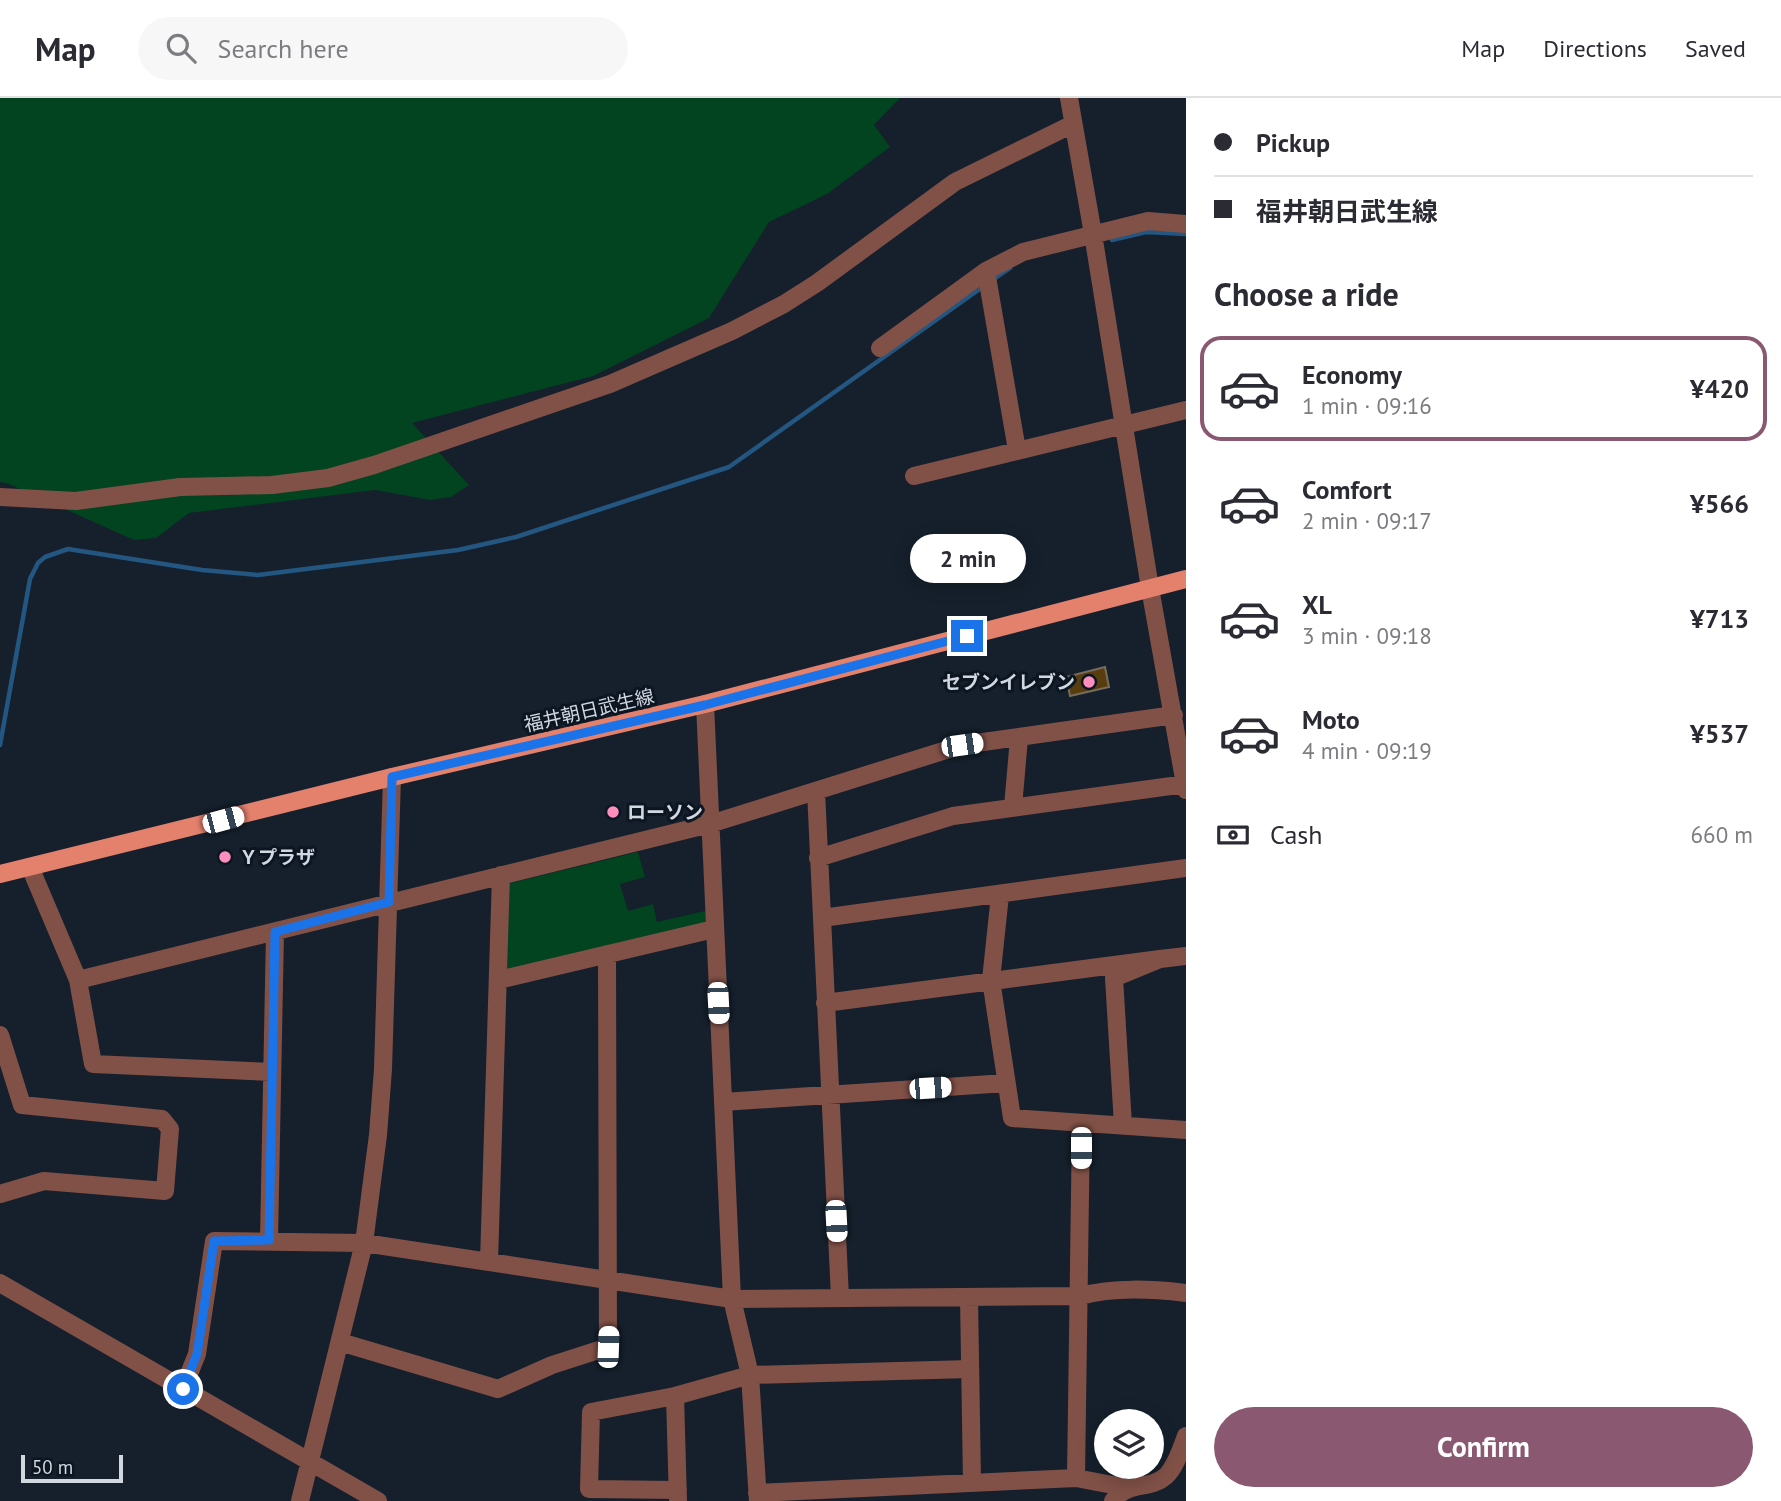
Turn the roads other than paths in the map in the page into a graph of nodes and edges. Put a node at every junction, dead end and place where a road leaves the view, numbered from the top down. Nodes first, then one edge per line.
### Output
1 (1069, 98) edge
2 (1073, 124) junction
3 (1186, 224) edge
4 (1093, 234) junction
5 (986, 271) junction
6 (880, 348) dead end
7 (1186, 411) edge
8 (1124, 427) junction
9 (1017, 450) junction
10 (914, 476) dead end
11 (0, 497) edge
12 (1186, 579) edge
13 (1150, 588) junction
14 (705, 705) junction
15 (1174, 715) junction
16 (1020, 738) junction
17 (392, 777) junction
18 (1186, 786) edge
19 (816, 791) junction
20 (1013, 807) junction
21 (710, 824) junction
22 (818, 858) junction
23 (30, 867) junction
24 (1186, 869) edge
25 (0, 874) edge
26 (501, 875) junction
27 (1000, 895) junction
28 (389, 902) junction
29 (821, 918) junction
30 (714, 929) junction
31 (275, 932) junction
32 (607, 954) junction
33 (1186, 956) edge
34 (1160, 959) junction
35 (78, 980) junction
36 (498, 980) junction
37 (991, 980) junction
38 (825, 1003) junction
39 (0, 1035) edge
40 (272, 1072) junction
41 (1006, 1083) junction
42 (829, 1094) junction
43 (723, 1102) junction
44 (1081, 1123) junction
45 (1123, 1125) junction
46 (1186, 1130) edge
47 (0, 1194) edge
48 (269, 1240) junction
49 (364, 1243) junction
50 (489, 1262) junction
51 (609, 1280) junction
52 (0, 1283) edge
53 (1186, 1293) edge
54 (1080, 1296) junction
55 (970, 1297) junction
56 (840, 1298) junction
57 (732, 1299) junction
58 (340, 1342) junction
59 (971, 1368) junction
60 (750, 1375) junction
61 (183, 1389) junction
62 (675, 1396) junction
63 (1186, 1436) edge
64 (310, 1461) junction
65 (1076, 1478) junction
66 (972, 1483) junction
67 (1128, 1488) junction
68 (905, 1494) edge
69 (678, 1496) edge
70 (757, 1497) edge
71 (300, 1501) edge
72 (378, 1501) edge
73 (1113, 1501) edge

1 - 2 street
2 - 4 street
2 - 11 street
3 - 4 street
4 - 5 street
4 - 8 street
5 - 6 street
5 - 9 street
7 - 8 street
8 - 9 street
8 - 13 street
9 - 10 street
12 - 13 main road, 福井朝日武生線
13 - 14 main road, 福井朝日武生線
13 - 15 street
14 - 17 main road, 福井朝日武生線
14 - 21 street
15 - 16 street
15 - 18 street
16 - 19 street
16 - 20 street
17 - 23 main road, 福井朝日武生線
17 - 28 street
18 - 20 street
19 - 21 street
19 - 22 street
20 - 22 street
21 - 26 street
21 - 30 street
22 - 29 street
23 - 25 main road, 福井朝日武生線
23 - 35 street
24 - 27 street
26 - 28 street
26 - 36 street
27 - 29 street
27 - 37 street
28 - 31 street
28 - 49 street
29 - 38 street
30 - 32 street
30 - 43 street
31 - 35 street
31 - 40 street
32 - 36 street
32 - 51 street
33 - 34 street
34 - 37 street
34 - 45 street
35 - 40 street
36 - 50 street
37 - 38 street
37 - 41 street
38 - 42 street
39 - 47 street
40 - 48 street
41 - 42 street
41 - 44 street
42 - 43 street
42 - 56 street
43 - 57 street
44 - 45 street
44 - 54 street
45 - 46 street
48 - 49 street
48 - 61 street
49 - 50 street
49 - 58 street
50 - 51 street
51 - 57 street
51 - 58 street
52 - 61 street
53 - 54 street
54 - 55 street
54 - 65 street
55 - 56 street
55 - 59 street
56 - 57 street
57 - 60 street
58 - 64 street
59 - 60 street
59 - 66 street
60 - 62 street
60 - 70 street
61 - 64 street
62 - 69 street
62 - 69 street
63 - 67 street
64 - 71 street
64 - 72 street
65 - 66 street
65 - 67 street
66 - 68 street
67 - 73 street
68 - 70 street

